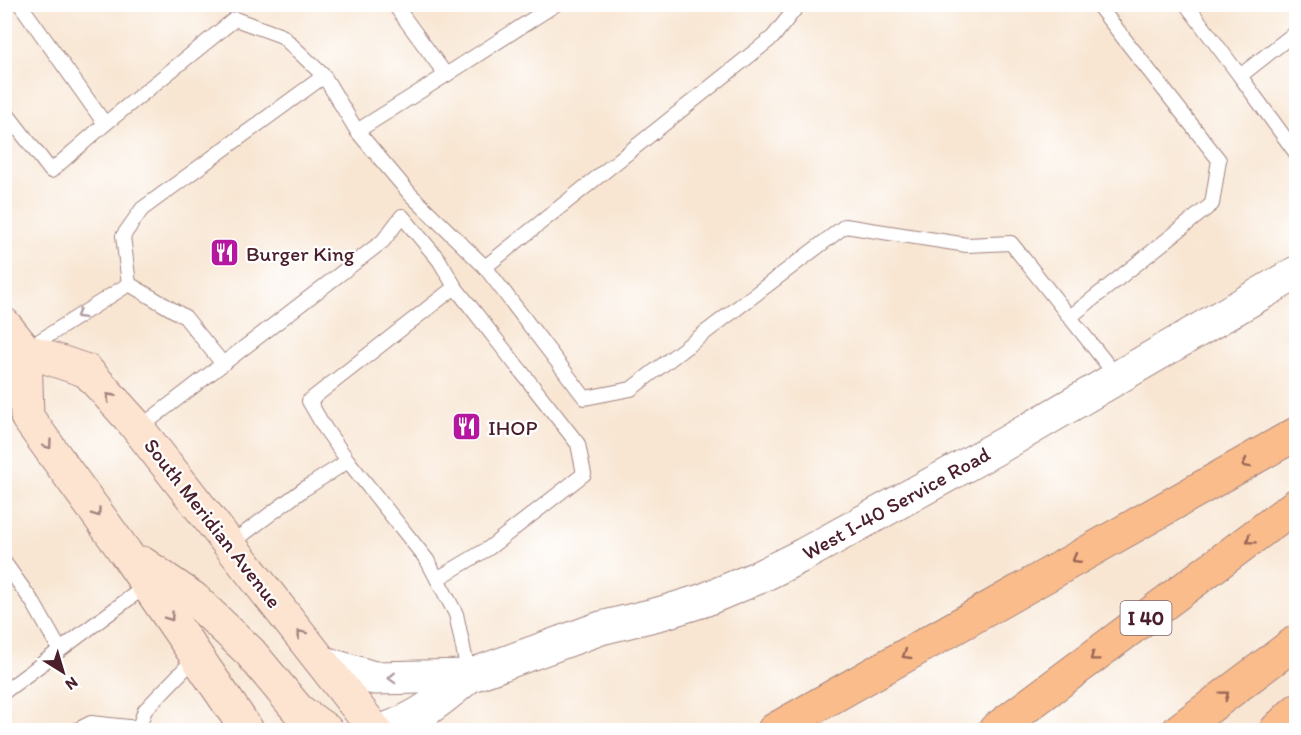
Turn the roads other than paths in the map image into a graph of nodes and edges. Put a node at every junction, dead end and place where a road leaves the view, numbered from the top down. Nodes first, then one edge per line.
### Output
1 (20, 4) edge
2 (394, 4) edge
3 (556, 4) edge
4 (799, 4) edge
5 (1098, 4) edge
6 (1187, 5) edge
7 (1296, 32) edge
8 (446, 75) junction
9 (324, 76) junction
10 (1240, 76) junction
11 (5, 113) edge
12 (105, 124) junction
13 (357, 131) junction
14 (1296, 153) edge
15 (410, 194) junction
16 (402, 216) junction
17 (485, 267) junction
18 (1296, 273) edge
19 (129, 284) junction
20 (455, 287) junction
21 (1070, 317) junction
22 (4, 324) edge
23 (223, 364) junction
24 (18, 376) edge
25 (1118, 378) junction
26 (138, 429) junction
27 (1296, 434) edge
28 (348, 460) junction
29 (1296, 505) edge
30 (230, 544) junction
31 (125, 552) junction
32 (4, 562) edge
33 (437, 579) junction
34 (147, 585) junction
35 (1296, 642) edge
36 (60, 650) junction
37 (196, 656) junction
38 (324, 663) junction
39 (469, 676) junction
40 (4, 692) edge
41 (1296, 711) edge
42 (138, 729) edge
43 (77, 730) edge
44 (248, 730) edge
45 (326, 730) edge
46 (375, 730) edge
47 (384, 730) edge
48 (774, 730) edge
49 (995, 730) edge
50 (1179, 730) edge
51 (1276, 730) edge

1 - 12 lane
2 - 8 lane
3 - 8 lane
4 - 17 lane
5 - 21 lane
6 - 10 lane
7 - 10 lane
8 - 13 lane
9 - 12 lane
9 - 13 lane
9 - 19 lane
10 - 14 lane
11 - 12 lane
13 - 15 lane
15 - 16 lane
15 - 17 lane
16 - 20 lane
16 - 23 lane
17 - 21 lane
18 - 25 street, West I-40 Service Road
19 - 23 lane
19 -> 24 lane
20 - 28 lane
20 - 33 lane
21 - 25 lane
22 - 24 main road
23 - 26 lane
26 -> 24 main road, South Meridian Avenue
24 -> 31 main road
25 - 39 street, West I-40 Service Road
26 - 30 main road, South Meridian Avenue
27 -> 48 highway
28 - 30 lane
28 - 33 lane
29 -> 49 highway, I 40
38 -> 30 main road, South Meridian Avenue
31 - 34 main road
31 - 45 main road
32 - 36 lane
33 - 39 lane
34 - 36 lane
34 -> 37 main road
50 -> 35 highway
36 - 40 lane
37 - 42 lane
37 - 44 main road
39 -> 38 street, West I-40 Service Road
38 - 46 main road, South Meridian Avenue
39 - 47 street, West I-40 Service Road
41 - 51 highway
42 - 43 lane

